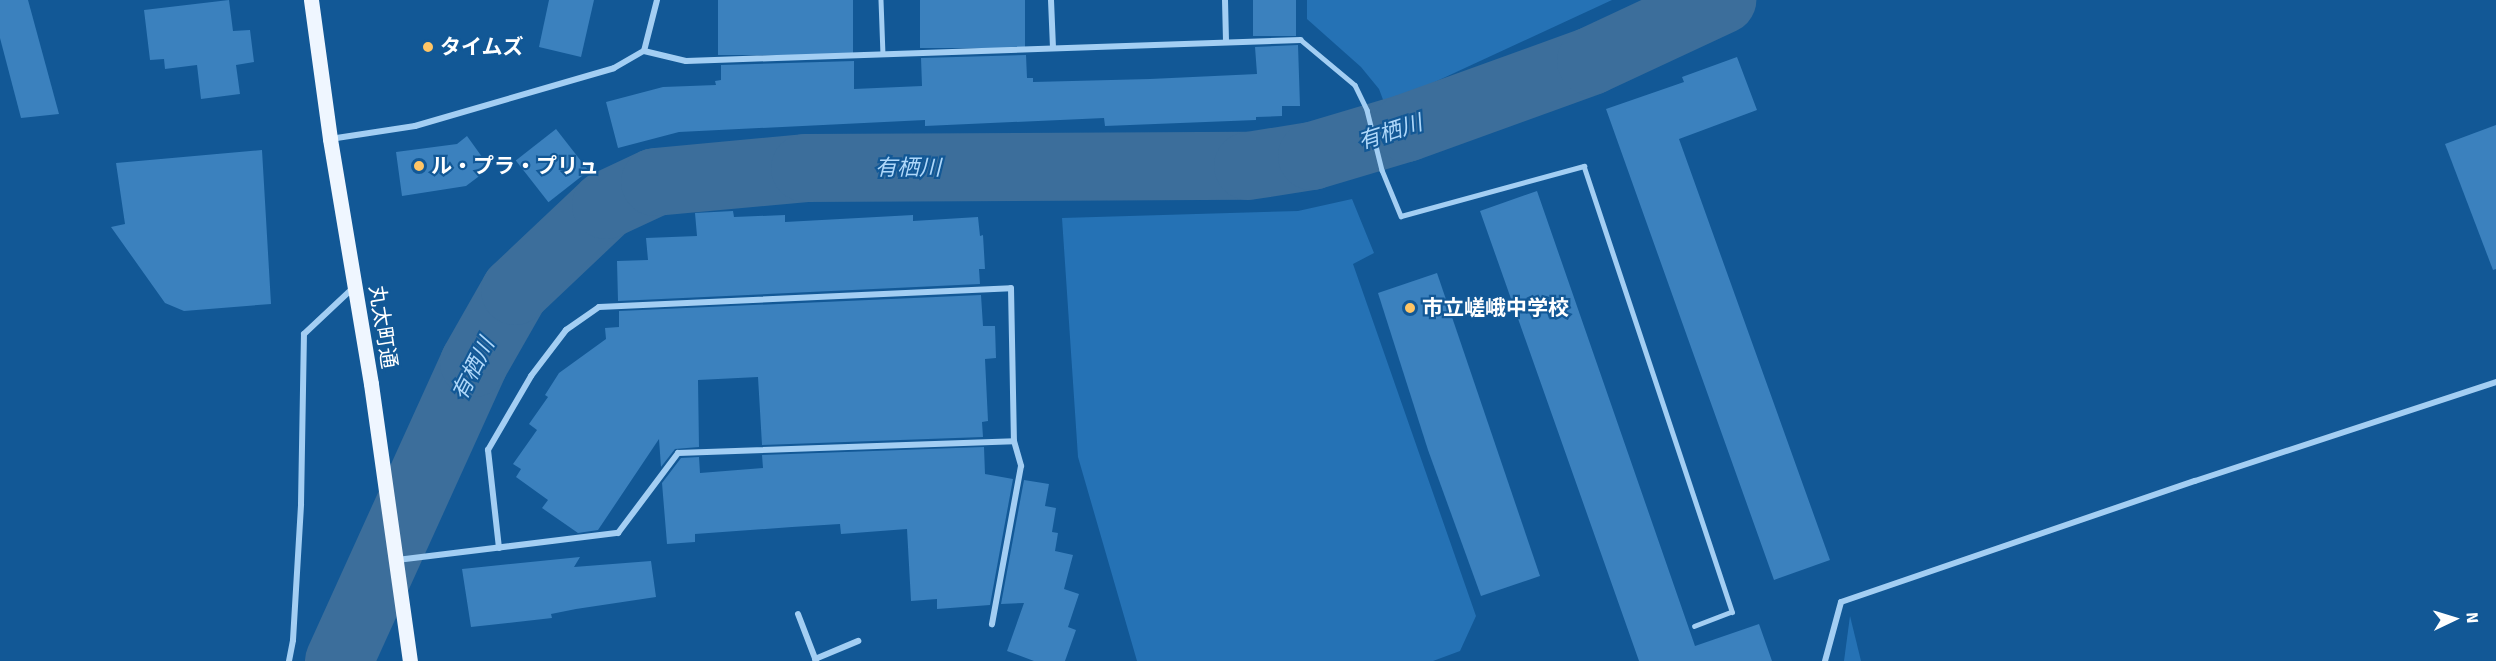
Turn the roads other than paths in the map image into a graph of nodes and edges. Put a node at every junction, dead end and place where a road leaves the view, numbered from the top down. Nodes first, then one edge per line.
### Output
1 (310, 0) edge
2 (657, 0) edge
3 (881, 0) edge
4 (1051, 0) edge
5 (1225, 0) edge
6 (1301, 40) joint
7 (1226, 42) junction
8 (1053, 48) junction
9 (644, 51) junction
10 (883, 54) junction
11 (330, 140) junction
12 (356, 285) junction
13 (2496, 382) edge
14 (1014, 441) junction
15 (498, 548) junction
16 (395, 561) junction
17 (798, 614) dead end
18 (992, 624) dead end
19 (1695, 626) dead end
20 (858, 641) dead end
21 (816, 660) edge
22 (289, 661) edge
23 (410, 661) edge
24 (1825, 661) edge

1 - 11 main road, 丸太町通
2 - 9 street
3 - 10 lane
4 - 8 street
5 - 7 street
6 - 7 street
6 - 19 lane
7 - 8 street
8 - 10 street
9 - 10 street
9 - 11 street
11 - 12 main road, 丸太町通
12 - 16 main road, 丸太町通
12 - 22 street
13 - 24 street
14 - 15 street
14 - 15 street
14 - 18 street
15 - 16 street
16 - 23 main road, 丸太町通
17 - 21 street
20 - 21 street

